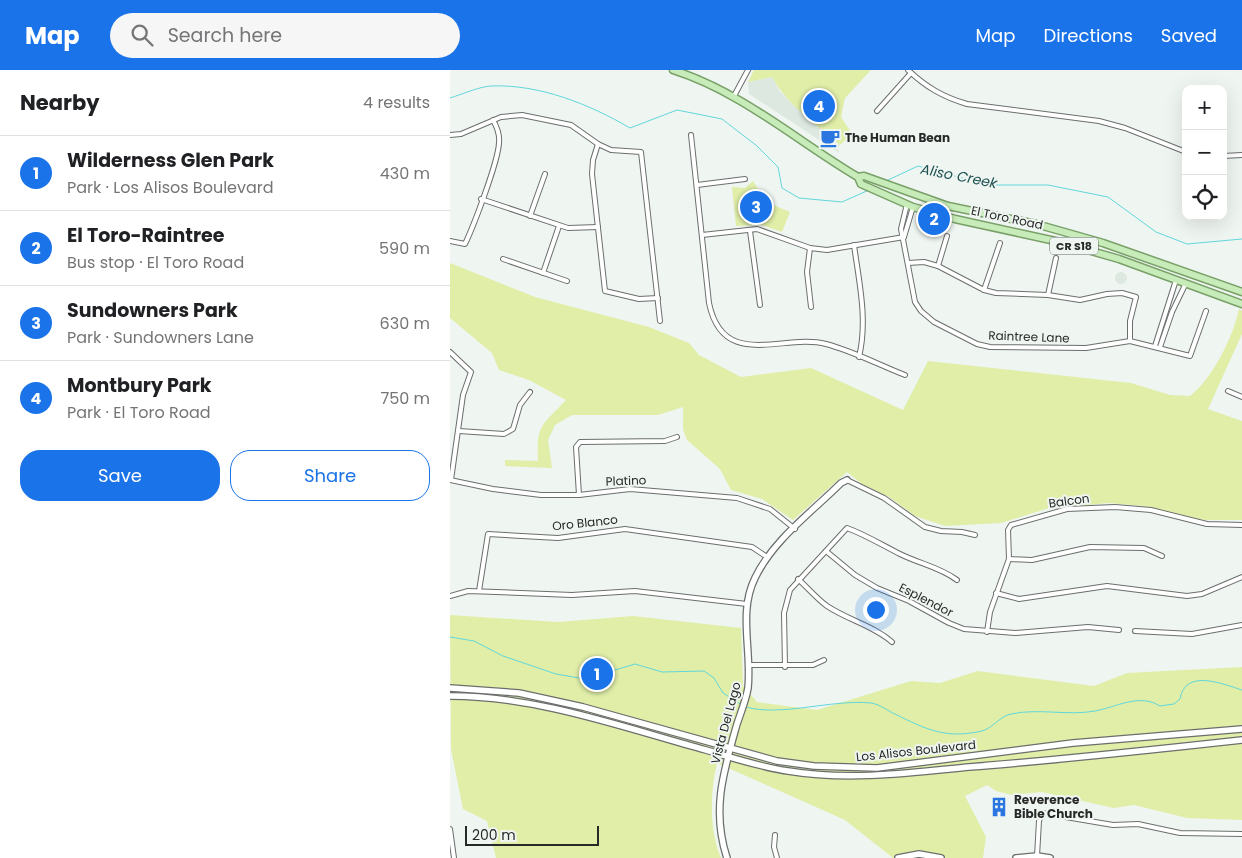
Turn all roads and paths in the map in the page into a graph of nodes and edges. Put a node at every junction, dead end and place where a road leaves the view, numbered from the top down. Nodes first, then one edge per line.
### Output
1 (673, 70) edge
2 (748, 70) edge
3 (909, 71) edge
4 (734, 96) junction
5 (877, 111) dead end
6 (493, 120) junction
7 (450, 135) edge
8 (691, 135) dead end
9 (598, 144) junction
10 (1182, 150) edge
11 (1242, 155) edge
12 (1227, 156) edge
13 (545, 174) dead end
14 (746, 179) dead end
15 (860, 181) junction
16 (697, 184) junction
17 (481, 199) junction
18 (910, 206) junction
19 (530, 216) junction
20 (902, 221) junction
21 (909, 223) junction
22 (559, 226) junction
23 (598, 227) junction
24 (750, 231) junction
25 (702, 236) junction
26 (947, 236) dead end
27 (904, 237) junction
28 (450, 241) edge
29 (1000, 243) dead end
30 (854, 245) junction
31 (810, 248) junction
32 (1056, 258) dead end
33 (502, 259) dead end
34 (908, 263) junction
35 (938, 266) junction
36 (543, 273) junction
37 (1176, 280) junction
38 (567, 281) dead end
39 (1186, 283) junction
40 (984, 290) junction
41 (1242, 292) edge
42 (1048, 295) junction
43 (658, 298) junction
44 (1170, 303) junction
45 (1242, 304) edge
46 (760, 305) dead end
47 (1175, 305) junction
48 (811, 307) dead end
49 (1206, 311) dead end
50 (660, 321) dead end
51 (1161, 328) junction
52 (1166, 330) junction
53 (1130, 341) junction
54 (1155, 346) junction
55 (1160, 347) junction
56 (450, 352) edge
57 (859, 357) junction
58 (905, 375) dead end
59 (1228, 391) dead end
60 (530, 392) dead end
61 (1242, 397) edge
62 (459, 431) junction
63 (677, 438) dead end
64 (451, 480) edge
65 (847, 480) joint
66 (579, 495) junction
67 (1242, 525) edge
68 (795, 529) junction
69 (975, 535) dead end
70 (826, 551) junction
71 (1162, 556) dead end
72 (767, 557) junction
73 (1009, 559) junction
74 (1242, 578) edge
75 (798, 579) junction
76 (958, 580) dead end
77 (479, 591) junction
78 (996, 593) junction
79 (450, 596) edge
80 (747, 604) junction
81 (1242, 625) edge
82 (1119, 630) dead end
83 (1135, 631) dead end
84 (987, 632) junction
85 (892, 642) dead end
86 (824, 660) dead end
87 (748, 666) junction
88 (785, 667) junction
89 (450, 688) edge
90 (450, 696) edge
91 (1242, 729) edge
92 (1242, 740) edge
93 (730, 749) junction
94 (728, 756) junction
95 (450, 829) edge
96 (775, 834) dead end
97 (1242, 834) edge
98 (1037, 856) junction
99 (454, 858) edge
100 (727, 858) edge
101 (777, 858) edge
102 (898, 858) edge
103 (941, 858) edge
104 (1016, 858) edge
105 (1050, 858) edge

1 - 4 main road, El Toro Road / CR S18
2 - 4 street
3 - 5 street
3 - 10 street
4 - 15 main road, El Toro Road / CR S18
6 - 7 street
6 - 9 street
6 - 17 street
8 - 16 street
9 - 23 street
9 - 43 street
11 - 12 street
13 - 19 street
14 - 16 street
15 - 18 main road, El Toro Road / CR S18
15 - 41 main road, El Toro Road
16 - 25 street
17 - 19 street
17 - 28 street
18 - 20 street, Raintree Lane
18 - 21 street, Raintree Lane
18 - 37 main road, El Toro Road / CR S18
19 - 22 street
20 - 21 street
20 - 27 street, Raintree Lane
21 - 27 street, Raintree Lane
22 - 23 street
22 - 36 street
23 - 43 street
24 - 25 street
24 - 31 street
24 - 46 street
25 - 57 street
26 - 35 street
27 - 30 street
27 - 34 street, Raintree Lane
29 - 40 street
30 - 31 street
30 - 57 street
31 - 48 street
32 - 42 street
33 - 36 street
34 - 35 street
34 - 53 street, Raintree Lane
35 - 40 street
36 - 38 street
37 - 39 main road, El Toro Road / CR S18
37 - 44 street
39 - 45 main road, El Toro Road / CR S18
39 - 47 street
40 - 42 street
42 - 53 street
43 - 50 street
44 - 47 street
44 - 51 street
47 - 52 street
49 - 55 street, Raintree Lane
51 - 52 street
51 - 54 street
52 - 55 street
53 - 54 street, Raintree Lane
54 - 55 street, Raintree Lane
56 - 62 street
57 - 58 street
59 - 61 street
60 - 62 street
62 - 64 street
63 - 66 street
64 - 66 street, Platino
65 - 68 main road, Vista Del Lago
65 - 69 street
66 - 68 street, Platino
67 - 73 street, Balcon
68 - 72 main road, Vista Del Lago
70 - 75 street
70 - 76 street
70 - 84 street, Esplendor
71 - 73 street
72 - 77 street, Oro Blanco
72 - 80 main road, Vista Del Lago
73 - 78 street, Balcon
74 - 78 street
75 - 85 street
75 - 88 street
77 - 79 street
77 - 80 street
78 - 84 street, Balcon
80 - 87 main road, Vista Del Lago
81 - 83 street
82 - 84 street, Esplendor
86 - 88 street
87 - 88 street
87 - 93 main road, Vista Del Lago
89 - 93 main road, Los Alisos Boulevard
90 - 94 main road, Los Alisos Boulevard
91 - 93 main road, Los Alisos Boulevard
92 - 94 main road, Los Alisos Boulevard
93 - 94 main road, Vista Del Lago
94 - 100 main road, Vista Del Lago
95 - 99 street
96 - 101 street
97 - 98 street
98 - 104 main road
98 - 105 main road
102 - 103 main road

